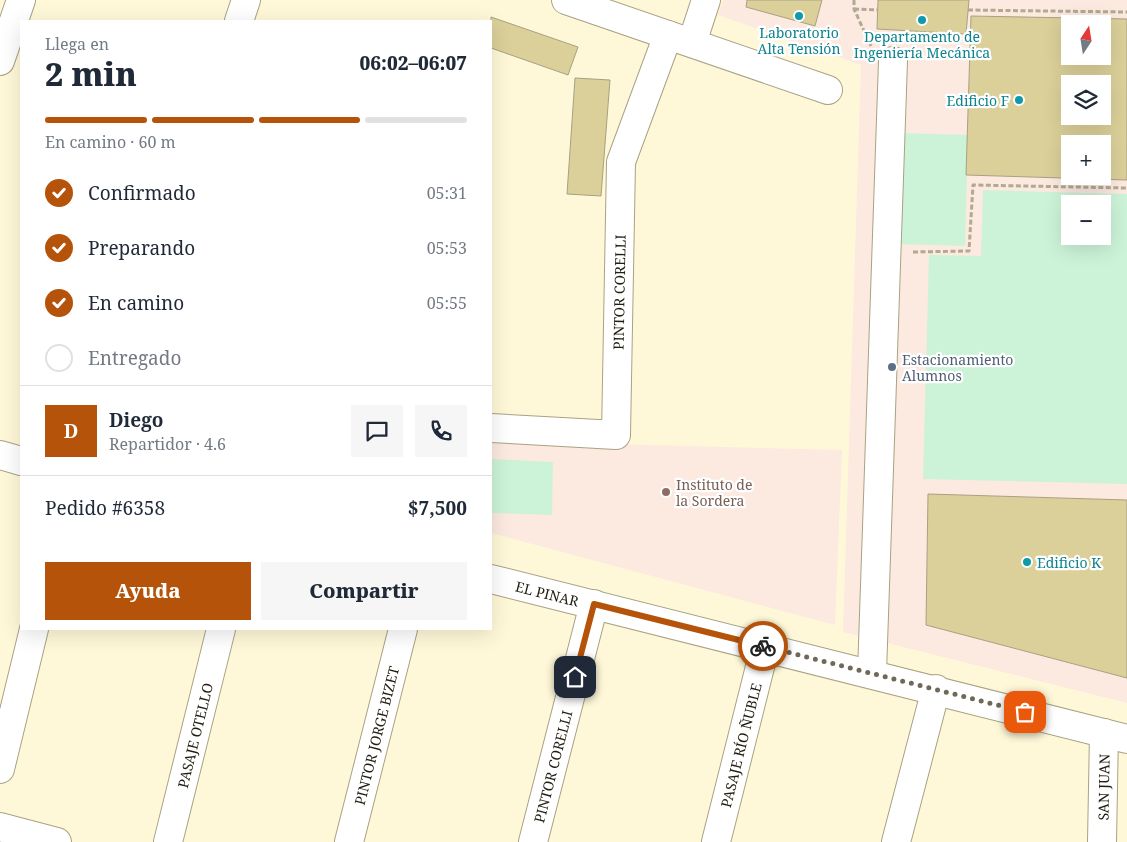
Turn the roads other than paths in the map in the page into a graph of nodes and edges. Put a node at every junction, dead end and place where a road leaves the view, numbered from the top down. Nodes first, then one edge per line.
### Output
1 (21, 0) edge
2 (246, 0) edge
3 (566, 0) edge
4 (706, 0) edge
5 (239, 20) edge
6 (680, 39) junction
7 (0, 61) edge
8 (893, 61) road end
9 (828, 90) dead end
10 (492, 428) edge
11 (0, 456) edge
12 (20, 461) edge
13 (492, 578) edge
14 (594, 604) junction
15 (34, 630) edge
16 (221, 630) edge
17 (403, 630) edge
18 (765, 647) junction
19 (872, 674) junction
20 (936, 690) junction
21 (1115, 736) edge
22 (0, 769) edge
23 (0, 827) edge
24 (57, 842) edge
25 (168, 842) edge
26 (349, 842) edge
27 (533, 842) edge
28 (716, 842) edge
29 (896, 842) edge
30 (1102, 842) edge

1 - 7 street
2 - 5 street
3 - 6 street
4 - 6 street
6 - 9 street
6 - 10 street, PINTOR CORELLI
8 - 19 street
11 - 12 street
13 - 14 street, EL PINAR
14 - 18 street, EL PINAR
14 - 27 street, PINTOR CORELLI
15 - 22 street
16 - 25 street, PASAJE OTELLO
17 - 26 street, PINTOR JORGE BIZET
18 - 19 street, EL PINAR
18 - 28 street, PASAJE RÍO ÑUBLE
19 - 20 street, EL PINAR
20 - 21 street, EL PINAR
20 - 29 street
21 - 30 street, SAN JUAN
23 - 24 street

